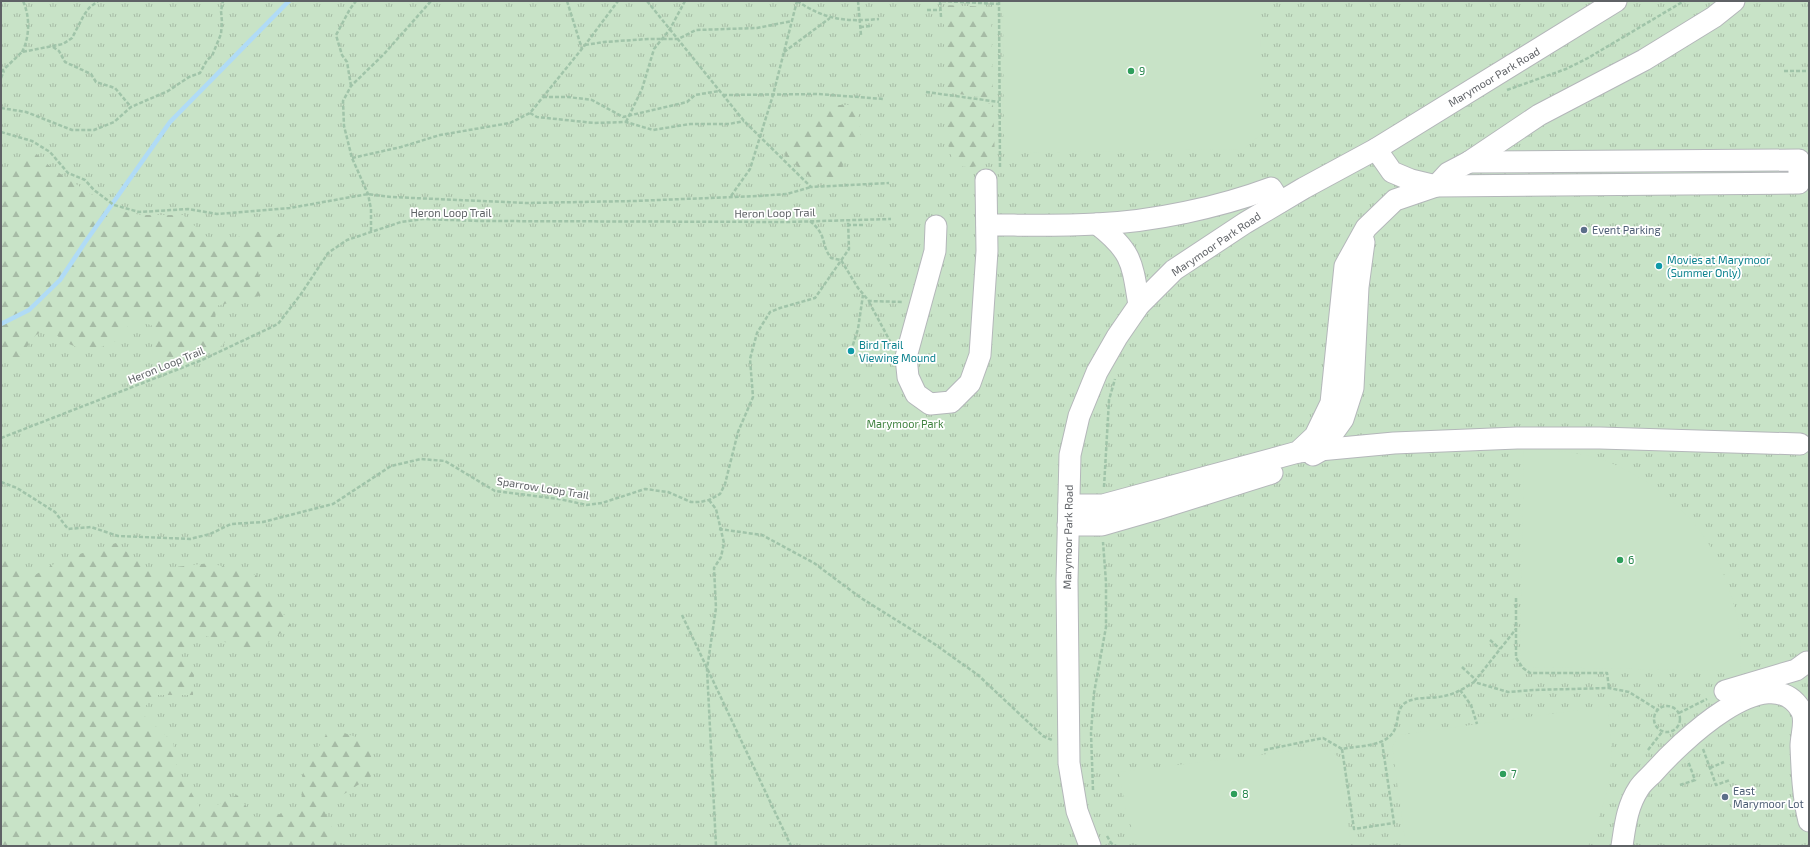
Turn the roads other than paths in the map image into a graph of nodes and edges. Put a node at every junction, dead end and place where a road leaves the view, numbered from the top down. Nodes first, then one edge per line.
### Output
1 (1616, 1) edge
2 (1734, 1) edge
3 (1376, 148) junction
4 (1469, 162) junction
5 (993, 176) road end
6 (1436, 186) junction
7 (1280, 202) junction
8 (1097, 224) junction
9 (987, 225) junction
10 (936, 226) dead end
11 (1366, 228) junction
12 (1139, 305) junction
13 (1800, 444) dead end
14 (1320, 450) junction
15 (1298, 452) junction
16 (1068, 515) junction
17 (1807, 662) dead end
18 (1725, 691) dead end
19 (1809, 821) edge
20 (1097, 839) edge
21 (1622, 846) edge

1 - 3 street, Marymoor Park Road
2 - 4 street
3 - 6 street
3 - 7 street, Marymoor Park Road
4 - 6 street
4 - 6 street
5 - 9 street
6 - 11 street
7 - 8 street
7 - 12 street, Marymoor Park Road
8 - 9 street
8 - 12 street
9 - 10 street
11 - 14 street
11 - 15 street
12 - 16 street, Marymoor Park Road
13 - 14 street
14 - 15 street
14 - 16 street
15 - 16 street
16 - 20 street, Marymoor Park Road
17 - 18 street
19 - 21 street

